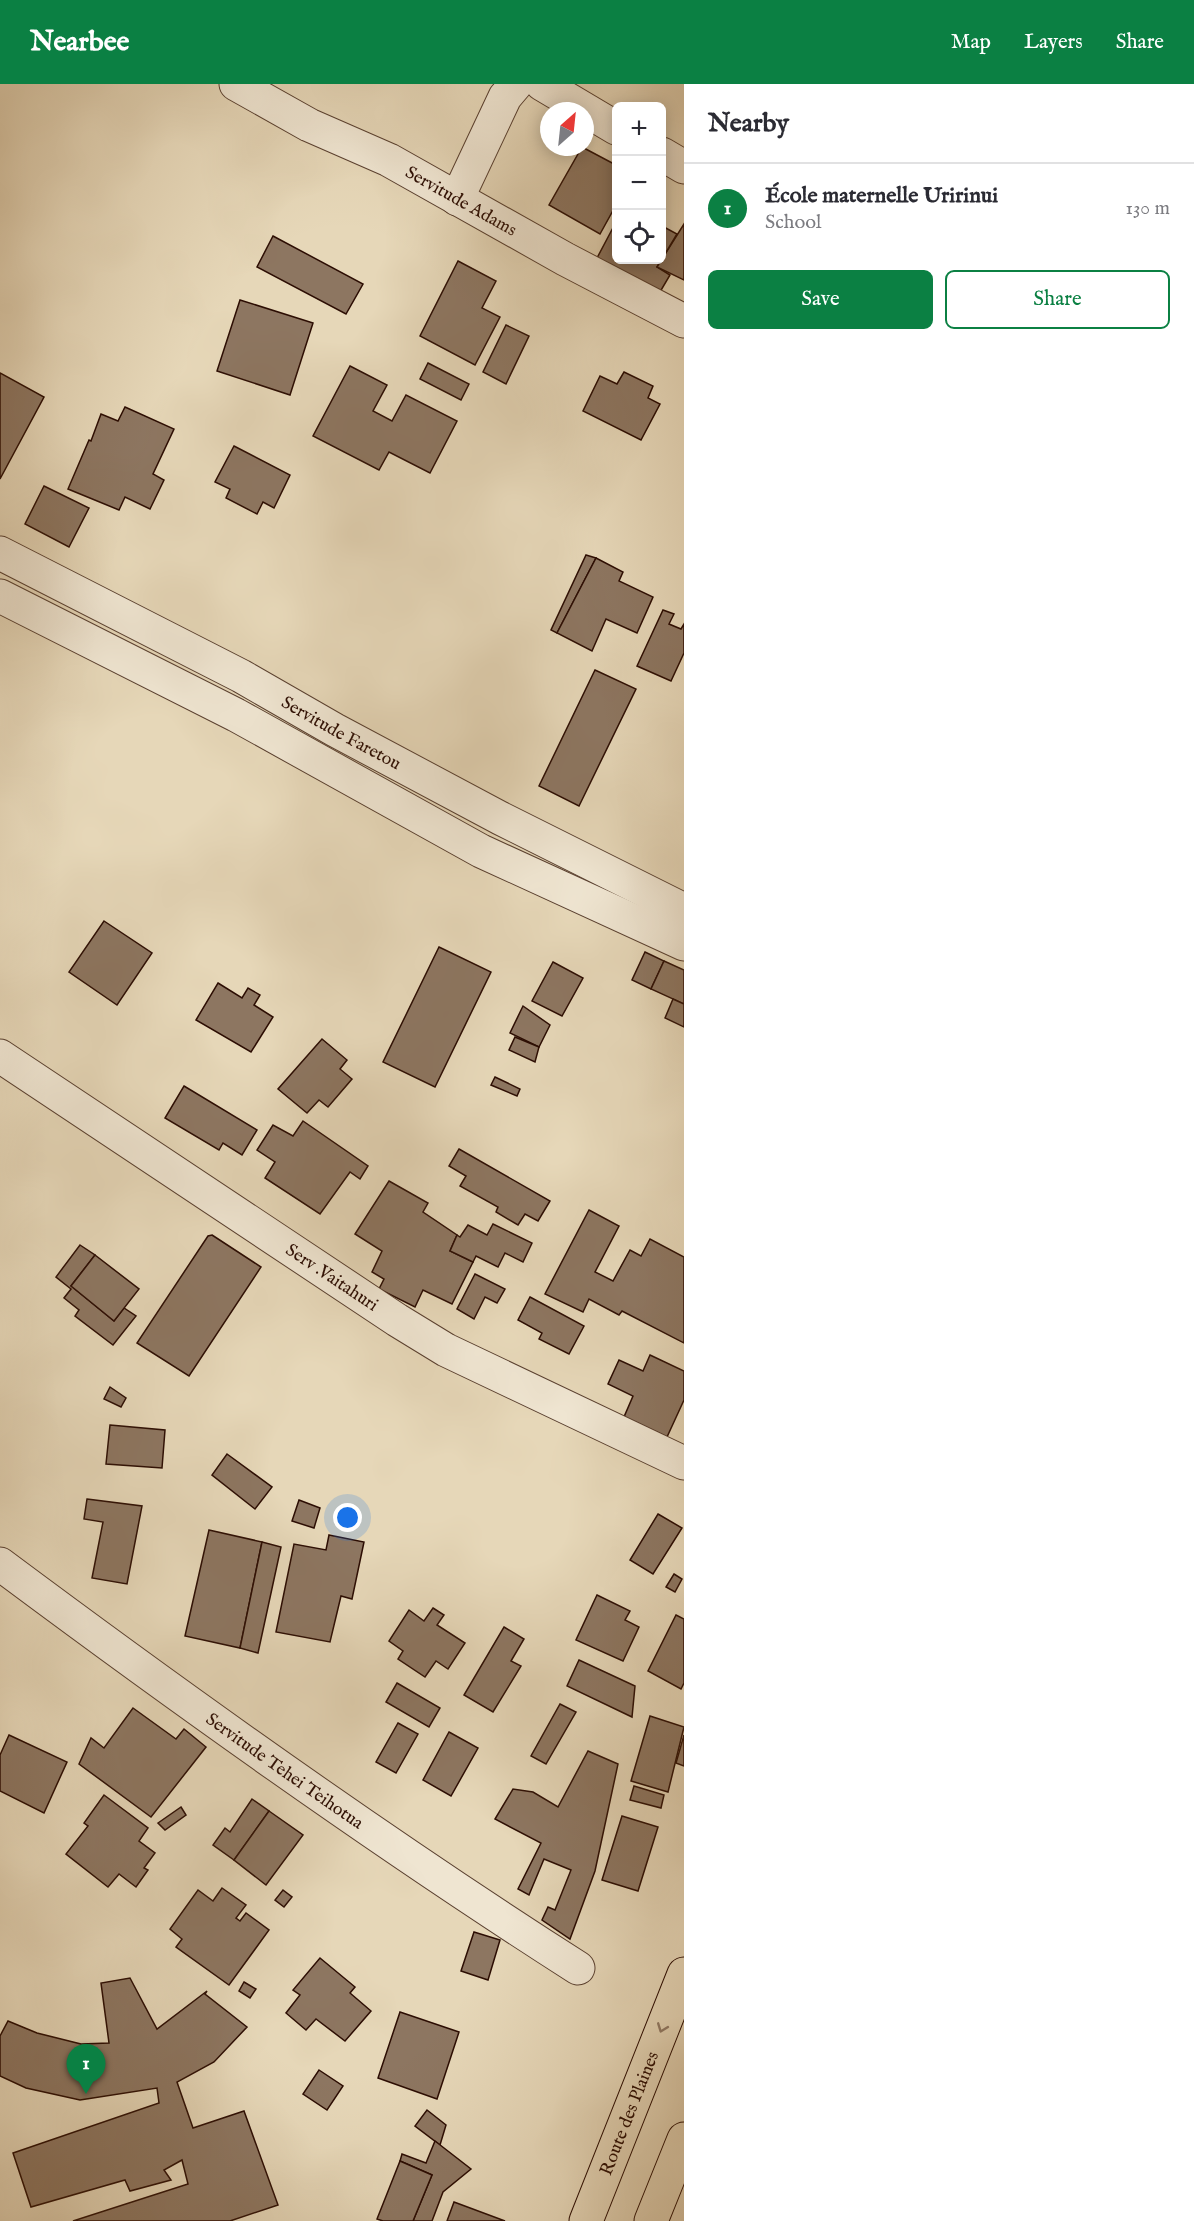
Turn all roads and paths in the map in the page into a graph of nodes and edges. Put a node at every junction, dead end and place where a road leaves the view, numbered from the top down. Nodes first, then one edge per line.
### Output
1 (236, 84) edge
2 (516, 84) edge
3 (542, 84) edge
4 (612, 126) edge
5 (665, 156) edge
6 (684, 167) edge
7 (457, 199) junction
8 (684, 321) edge
9 (0, 553) edge
10 (0, 596) edge
11 (684, 910) edge
12 (684, 944) edge
13 (0, 1056) edge
14 (684, 1463) edge
15 (0, 1564) edge
16 (578, 1968) dead end
17 (684, 1974) edge
18 (684, 2139) edge
19 (586, 2221) edge
20 (651, 2221) edge

1 - 7 street, Servitude Adams
2 - 7 street
3 - 4 street
5 - 6 street
7 - 8 street, Servitude Adams
9 - 11 street, Servitude Faretou
10 - 12 street, Servitude Faretou
13 - 14 street, Serv .Vaitahuri
15 - 16 street, Servitude Tehei Teihotua
17 -> 19 highway, Route des Plaines
18 - 20 highway

